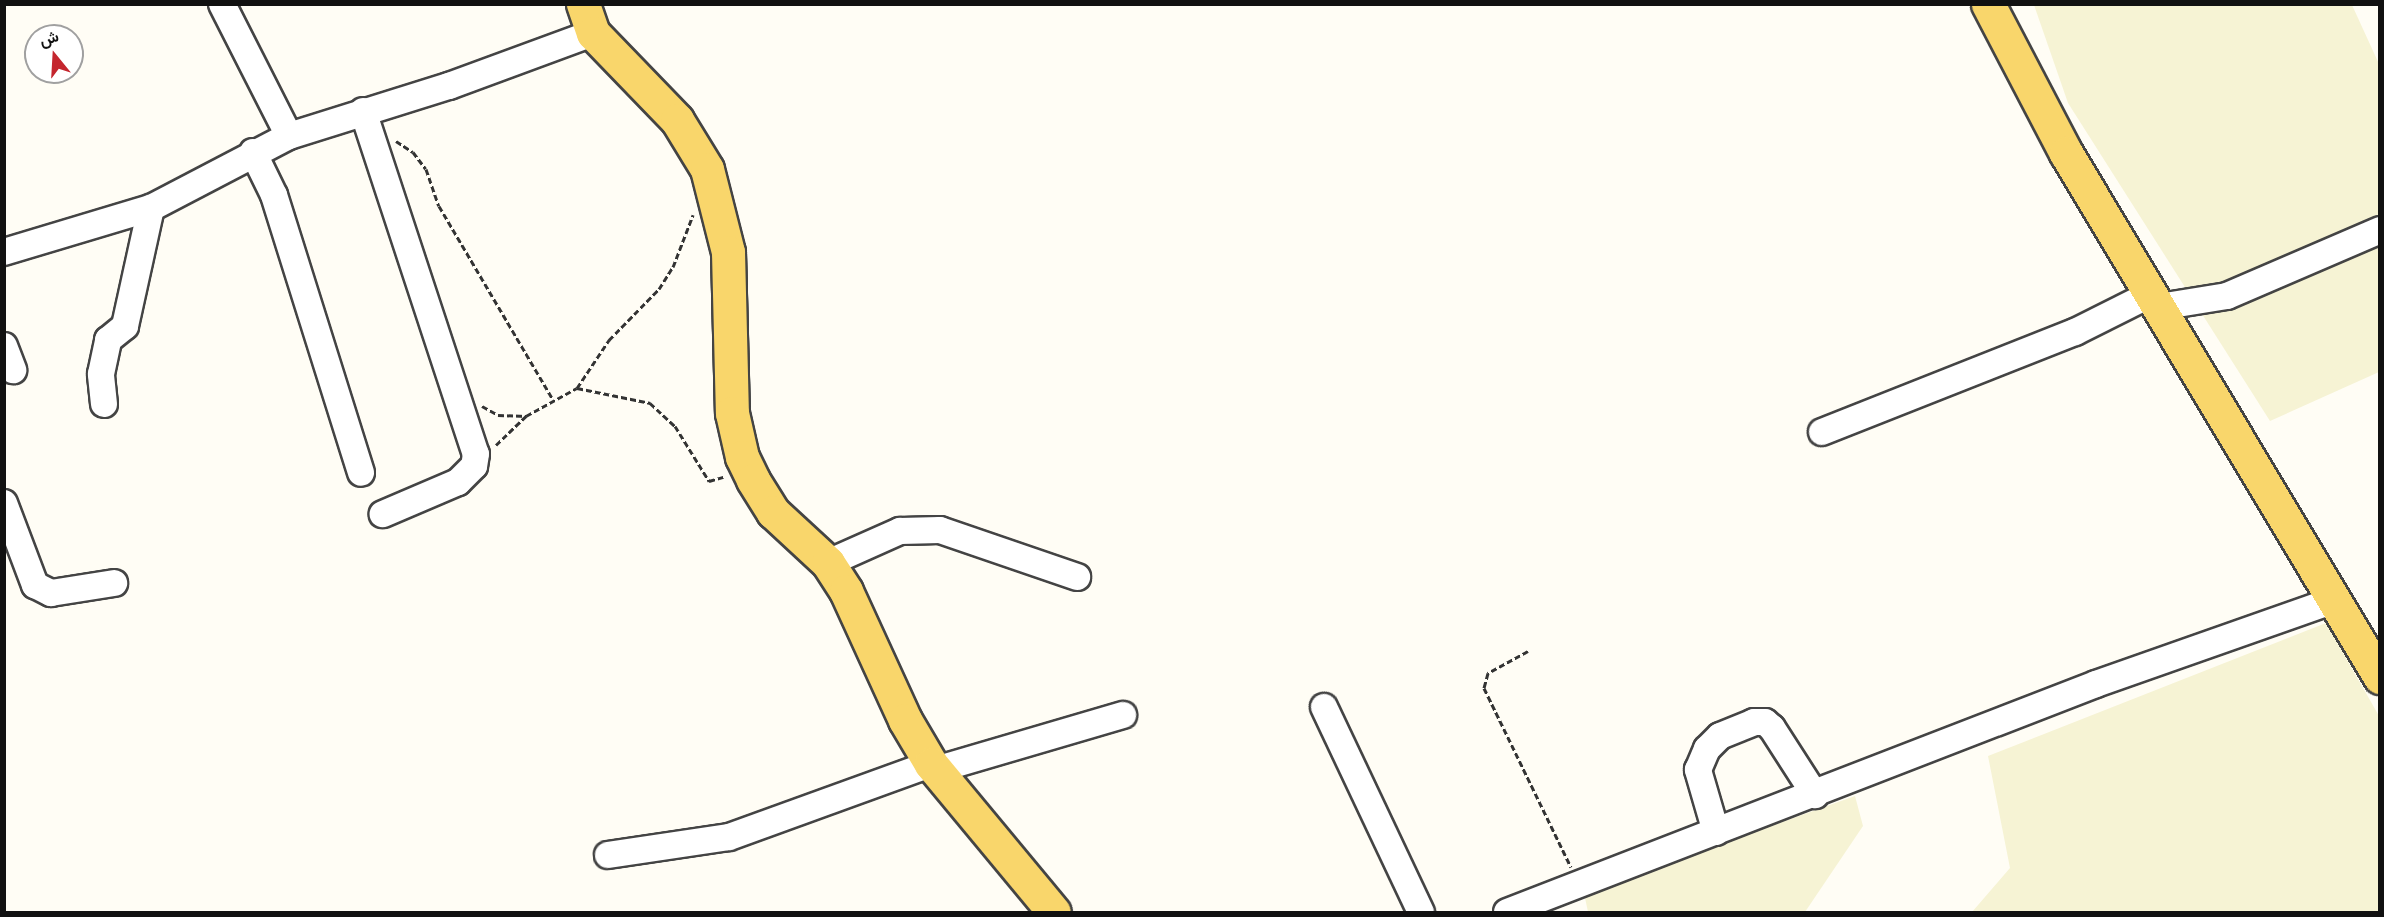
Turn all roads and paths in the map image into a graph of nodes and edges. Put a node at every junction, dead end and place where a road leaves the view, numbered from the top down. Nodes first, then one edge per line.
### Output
1 (222, 4) edge
2 (1988, 4) edge
3 (588, 19) edge
4 (364, 117) junction
5 (288, 136) junction
6 (253, 152) junction
7 (708, 174) junction
8 (151, 208) junction
9 (2379, 230) edge
10 (4, 252) edge
11 (2155, 301) junction
12 (4, 346) edge
13 (13, 370) dead end
14 (577, 388) junction
15 (554, 401) junction
16 (104, 404) dead end
17 (479, 404) dead end
18 (526, 416) junction
19 (1822, 432) dead end
20 (474, 466) junction
21 (748, 470) junction
22 (361, 473) dead end
23 (4, 503) edge
24 (382, 514) dead end
25 (828, 563) junction
26 (1077, 577) dead end
27 (114, 583) dead end
28 (2334, 600) junction
29 (1528, 651) dead end
30 (2379, 677) edge
31 (1324, 707) dead end
32 (1123, 715) dead end
33 (933, 767) junction
34 (1815, 795) junction
35 (1716, 832) junction
36 (608, 855) dead end
37 (1579, 885) junction
38 (1054, 912) edge
39 (1422, 912) edge
40 (1507, 912) edge

1 - 5 street
2 - 11 main road
3 - 4 street
3 - 7 main road
4 - 5 street
4 - 15 path
4 - 20 street
5 - 6 street
6 - 8 street
6 - 22 street
7 - 14 path
7 - 21 main road
8 - 10 street
8 - 16 street
9 - 11 street
11 - 19 street
11 - 28 main road
12 - 13 street
14 - 15 path
14 - 21 path
15 - 18 path
17 - 18 path
18 - 20 path
20 - 24 street
21 - 25 main road
23 - 27 street
25 - 26 street
25 - 33 main road
28 - 30 main road
28 - 34 street
29 - 37 path
31 - 39 street
32 - 33 street
33 - 36 street
33 - 38 main road
34 - 35 street
34 - 35 street
35 - 37 street
37 - 40 street

